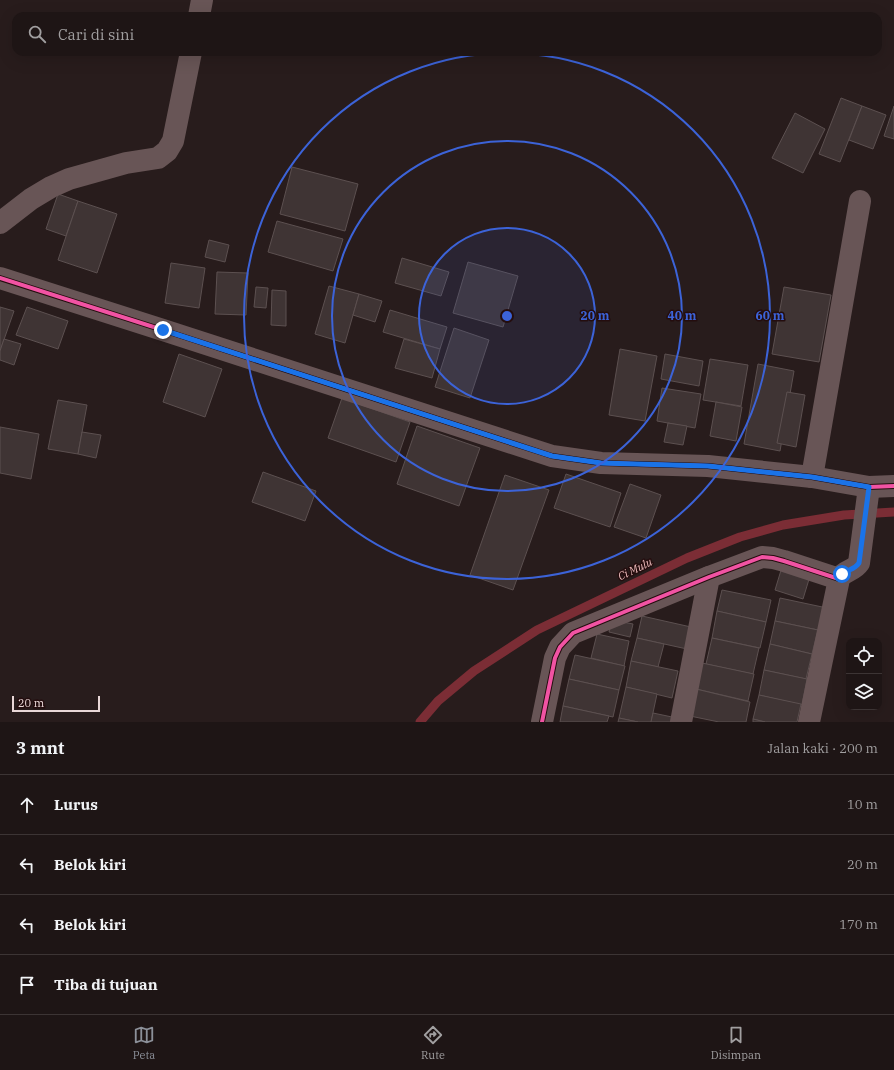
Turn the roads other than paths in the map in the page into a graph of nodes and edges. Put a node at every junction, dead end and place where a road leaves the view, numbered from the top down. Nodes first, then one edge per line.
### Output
1 (202, 0) edge
2 (200, 12) edge
3 (190, 56) edge
4 (860, 201) dead end
5 (0, 223) edge
6 (0, 278) edge
7 (812, 477) junction
8 (894, 486) edge
9 (868, 495) junction
10 (709, 576) junction
11 (839, 579) junction
12 (542, 722) edge
13 (681, 722) edge
14 (809, 722) edge

1 - 2 street
3 - 5 street
4 - 7 street
6 - 7 street
7 - 9 street
8 - 9 street
9 - 11 street
10 - 11 street
10 - 12 street
10 - 13 street
11 - 14 street

